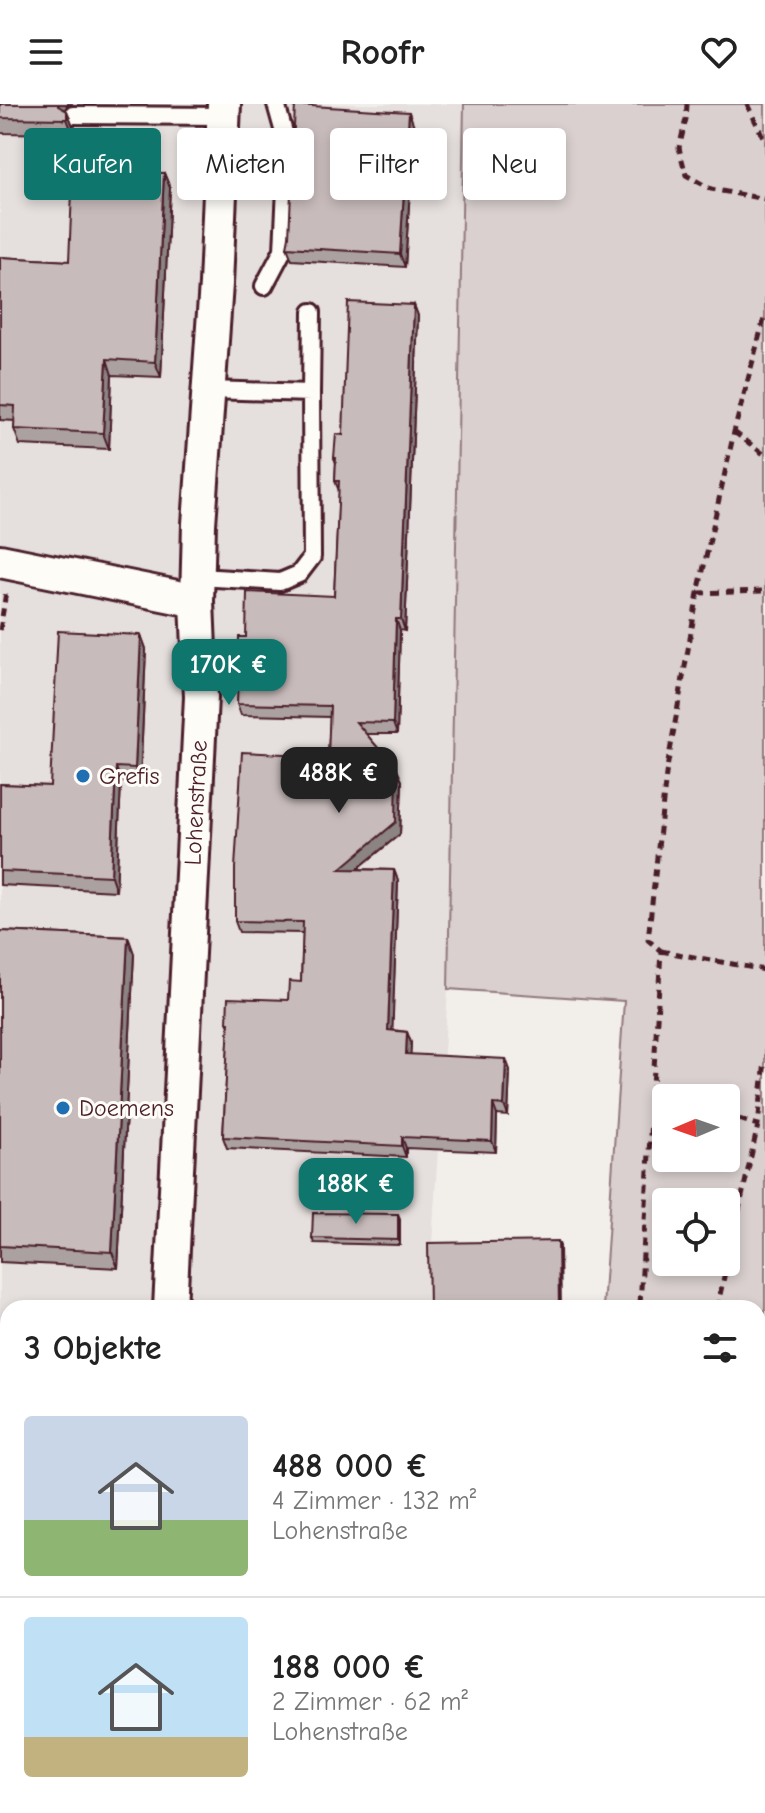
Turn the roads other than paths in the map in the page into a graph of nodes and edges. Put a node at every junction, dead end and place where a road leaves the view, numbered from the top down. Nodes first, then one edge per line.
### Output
1 (276, 104) edge
2 (223, 110) edge
3 (73, 115) dead end
4 (264, 286) dead end
5 (312, 312) dead end
6 (209, 390) junction
7 (311, 393) junction
8 (0, 561) edge
9 (198, 589) junction
10 (170, 1300) edge

1 - 4 lane
2 - 3 lane
2 - 6 street, Lohenstraße
5 - 7 lane
6 - 7 lane
6 - 9 street, Lohenstraße
7 - 9 lane
8 - 9 street
9 - 10 street, Lohenstraße

